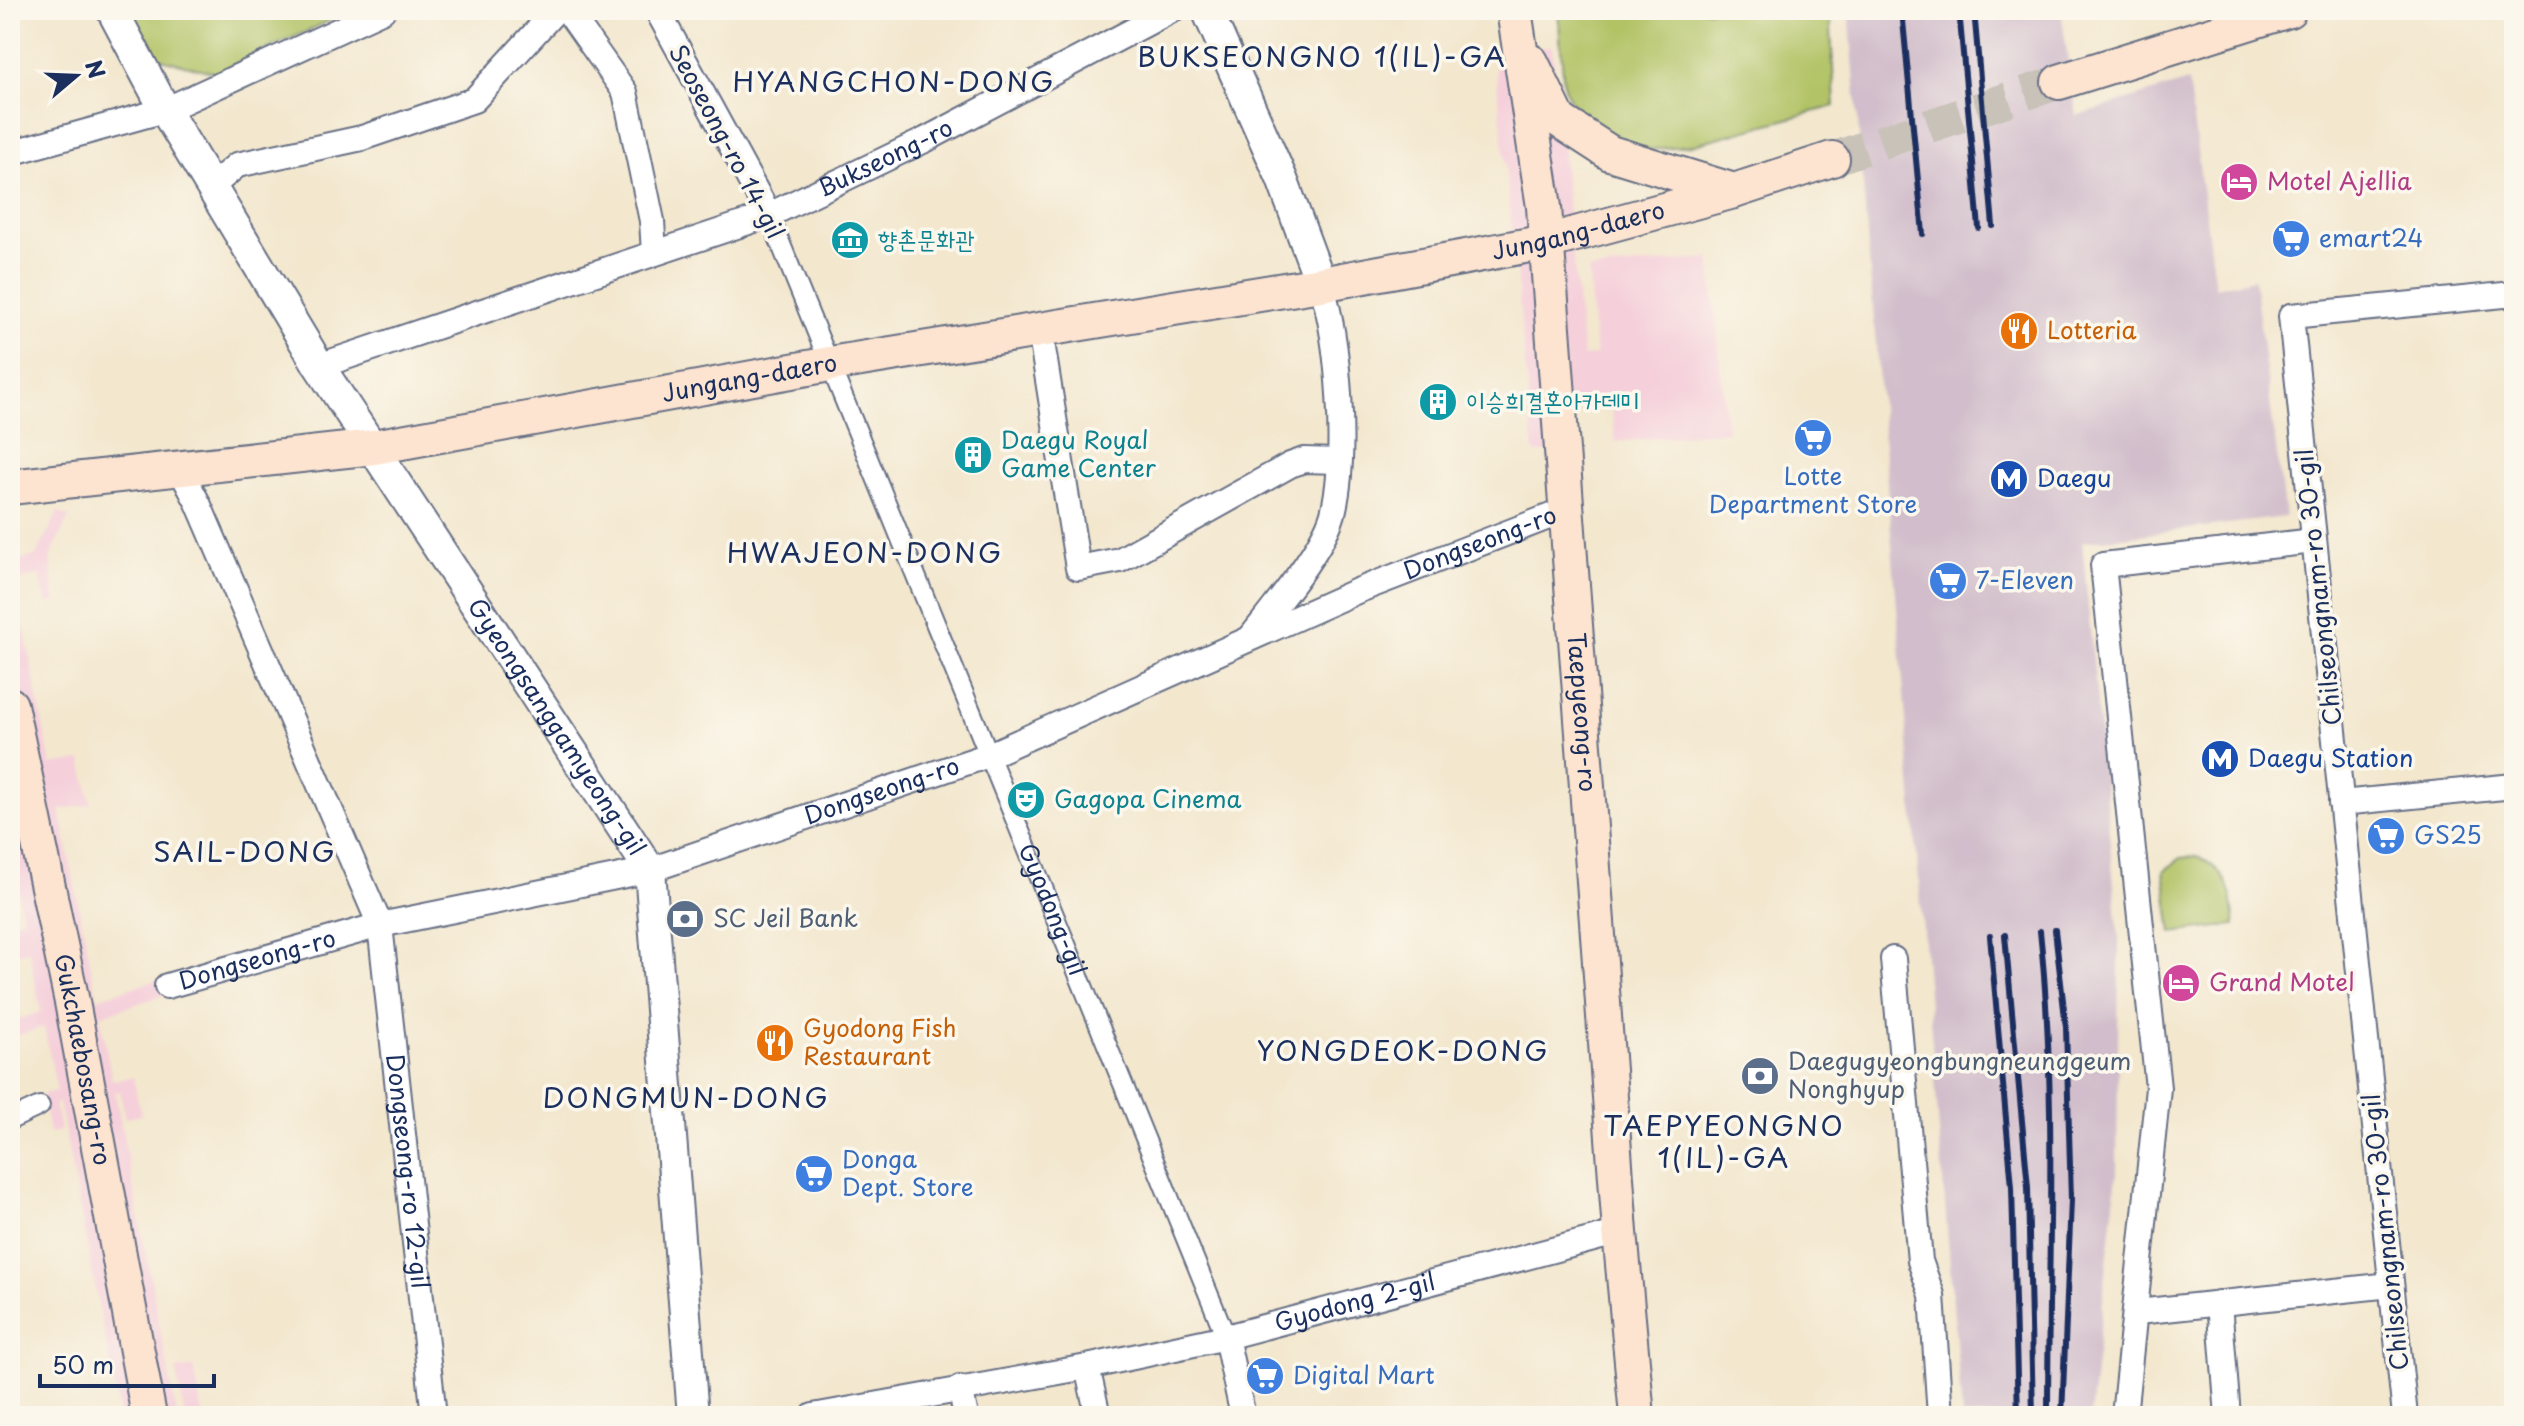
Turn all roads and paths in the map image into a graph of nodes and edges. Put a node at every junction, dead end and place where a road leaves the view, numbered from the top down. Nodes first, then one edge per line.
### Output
1 (112, 10) edge
2 (383, 10) edge
3 (556, 10) edge
4 (567, 10) edge
5 (657, 10) edge
6 (1172, 10) edge
7 (1207, 10) edge
8 (2289, 10) edge
9 (1516, 23) edge
10 (2059, 82) tunnel mouth
11 (165, 110) junction
12 (10, 153) edge
13 (1832, 159) tunnel mouth
14 (211, 187) junction
15 (1734, 191) junction
16 (769, 215) junction
17 (1546, 242) junction
18 (654, 253) junction
19 (1321, 284) junction
20 (2514, 294) edge
21 (1040, 330) junction
22 (830, 364) junction
23 (319, 366) junction
24 (374, 447) junction
25 (1338, 461) junction
26 (180, 469) junction
27 (10, 487) edge
28 (1569, 509) junction
29 (2314, 541) junction
30 (1249, 639) junction
31 (10, 705) edge
32 (989, 755) junction
33 (2514, 786) edge
34 (2341, 803) junction
35 (650, 870) junction
36 (380, 925) junction
37 (1893, 959) dead end
38 (167, 986) dead end
39 (40, 1106) dead end
40 (10, 1120) edge
41 (1620, 1232) junction
42 (2391, 1285) junction
43 (2219, 1303) junction
44 (2137, 1312) junction
45 (1226, 1337) junction
46 (1087, 1367) junction
47 (960, 1388) junction
48 (149, 1416) edge
49 (434, 1416) edge
50 (693, 1416) edge
51 (813, 1416) edge
52 (966, 1416) edge
53 (1098, 1416) edge
54 (1243, 1416) edge
55 (1637, 1416) edge
56 (1940, 1416) edge
57 (2124, 1416) edge
58 (2228, 1416) edge
59 (2405, 1416) edge

1 - 11 street, Gyeongsanggamyeong-gil
2 - 11 street
3 - 14 street
4 - 18 street
5 - 16 street, Seoseong-ro 14-gil
6 - 16 street, Bukseong-ro
7 - 19 street
8 - 10 main road
9 - 15 main road
9 - 17 main road, Taepyeong-ro
11 - 12 street
11 - 14 street, Gyeongsanggamyeong-gil
13 - 15 main road, Jungang-daero
14 - 23 street, Gyeongsanggamyeong-gil
15 - 17 main road, Jungang-daero
16 - 18 street
16 - 22 street, Seoseong-ro 14-gil
17 - 19 main road, Jungang-daero
17 - 28 main road, Taepyeong-ro
18 - 23 street
19 - 21 main road, Jungang-daero
19 - 25 street
20 - 29 street, Chilseongnam-ro 30-gil
21 - 22 main road, Jungang-daero
21 - 25 street
22 - 24 main road, Jungang-daero
22 - 32 street, Gyodong-gil
23 - 24 street, Gyeongsanggamyeong-gil
24 - 26 main road, Jungang-daero
24 - 35 street, Gyeongsanggamyeong-gil
25 - 30 street
26 - 27 main road, Jungang-daero
26 - 36 street
28 - 30 street, Dongseong-ro
28 - 41 main road, Taepyeong-ro
29 - 34 street, Chilseongnam-ro 30-gil
29 - 44 street
30 - 32 street, Dongseong-ro
31 - 48 main road, Gukchaebosang-ro
32 - 35 street, Dongseong-ro
32 - 45 street, Gyodong-gil
33 - 34 street
34 - 42 street, Chilseongnam-ro 30-gil
35 - 36 street, Dongseong-ro
35 - 50 street, Gyeongsanggamyeong-gil
36 - 38 street, Dongseong-ro
36 - 49 street, Dongseong-ro 12-gil
37 - 56 street
39 - 40 street
41 - 45 street, Gyodong 2-gil
41 - 55 main road, Taepyeong-ro
42 - 43 street
42 - 59 street, Chilseongnam-ro 30-gil
43 - 44 street
43 - 58 street
44 - 57 street
45 - 46 street, Gyodong 2-gil
45 - 54 street, Gyodong-gil
46 - 47 street, Gyodong 2-gil
46 - 53 street
47 - 51 street, Gyodong 2-gil
47 - 52 street

